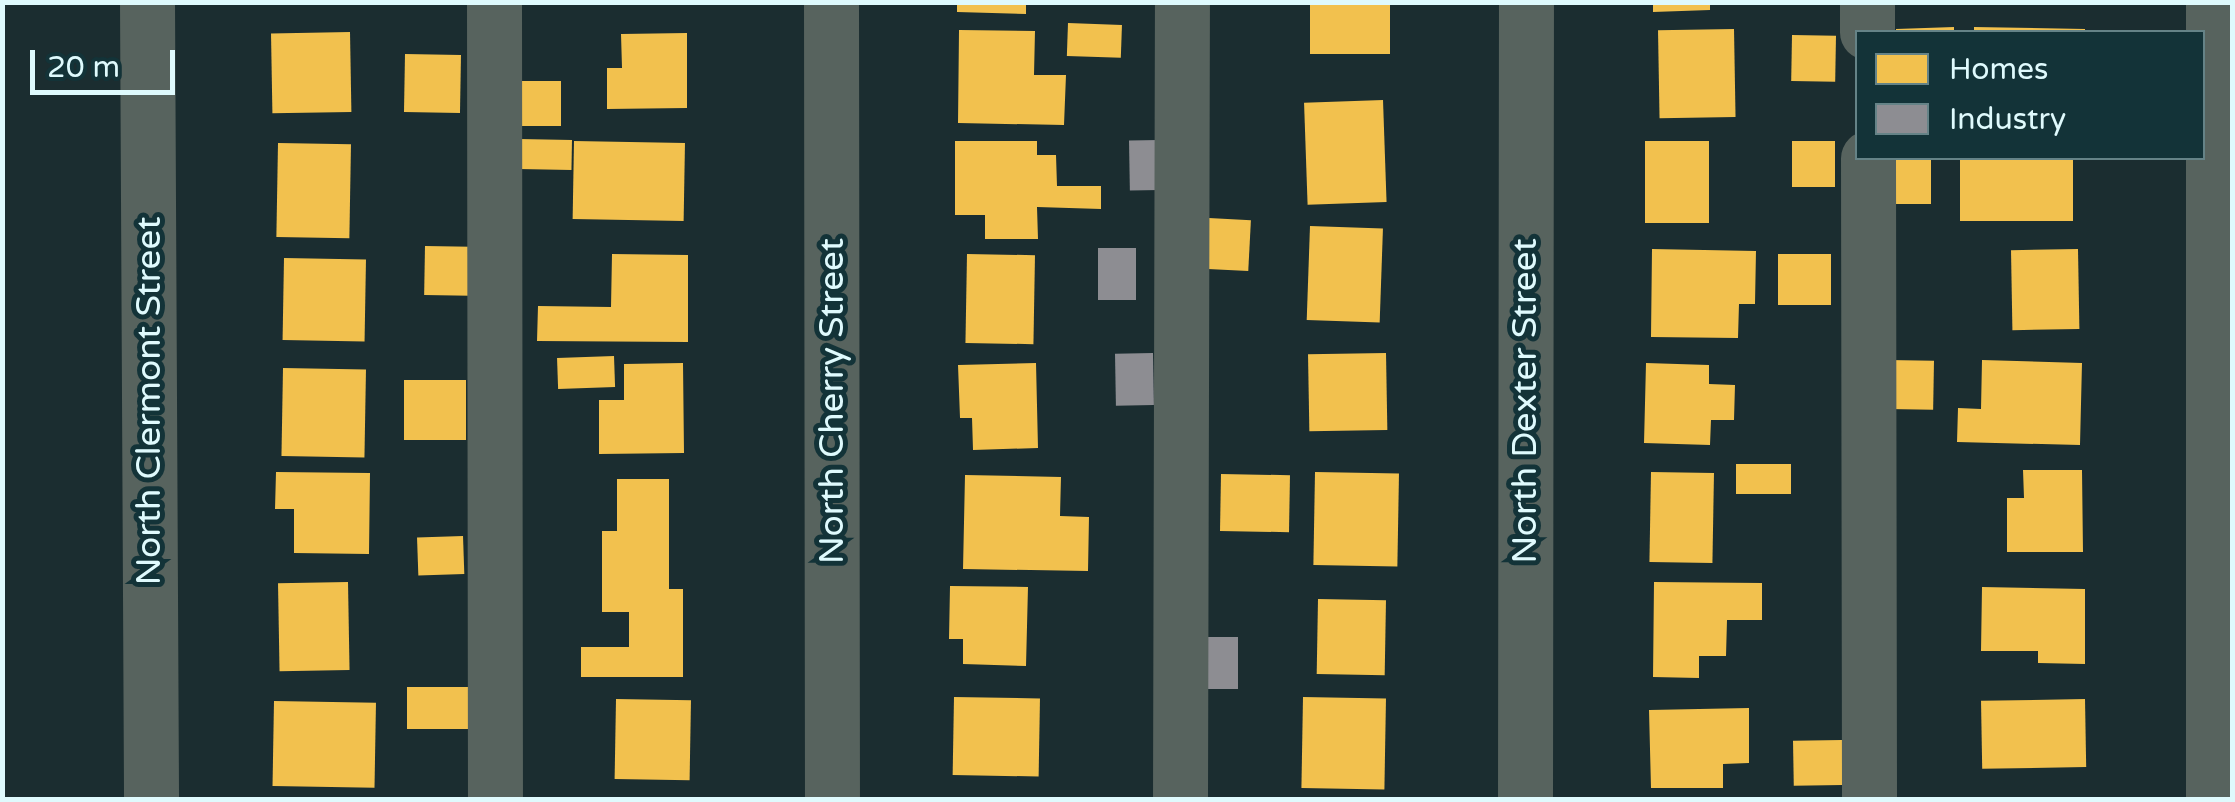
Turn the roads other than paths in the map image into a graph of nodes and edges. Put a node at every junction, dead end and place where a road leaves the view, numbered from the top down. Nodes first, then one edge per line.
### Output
1 (148, 2) edge
2 (494, 2) edge
3 (831, 2) edge
4 (1182, 2) edge
5 (1526, 2) edge
6 (1867, 2) edge
7 (2213, 2) edge
8 (1867, 30) edge
9 (1868, 160) edge
10 (151, 800) edge
11 (495, 800) edge
12 (832, 800) edge
13 (1180, 800) edge
14 (1525, 800) edge
15 (1869, 800) edge
16 (2212, 800) edge

1 - 10 street, North Clermont Street
2 - 11 street
3 - 12 street, North Cherry Street
4 - 13 street
5 - 14 street, North Dexter Street
6 - 8 street
7 - 16 street
9 - 15 street

